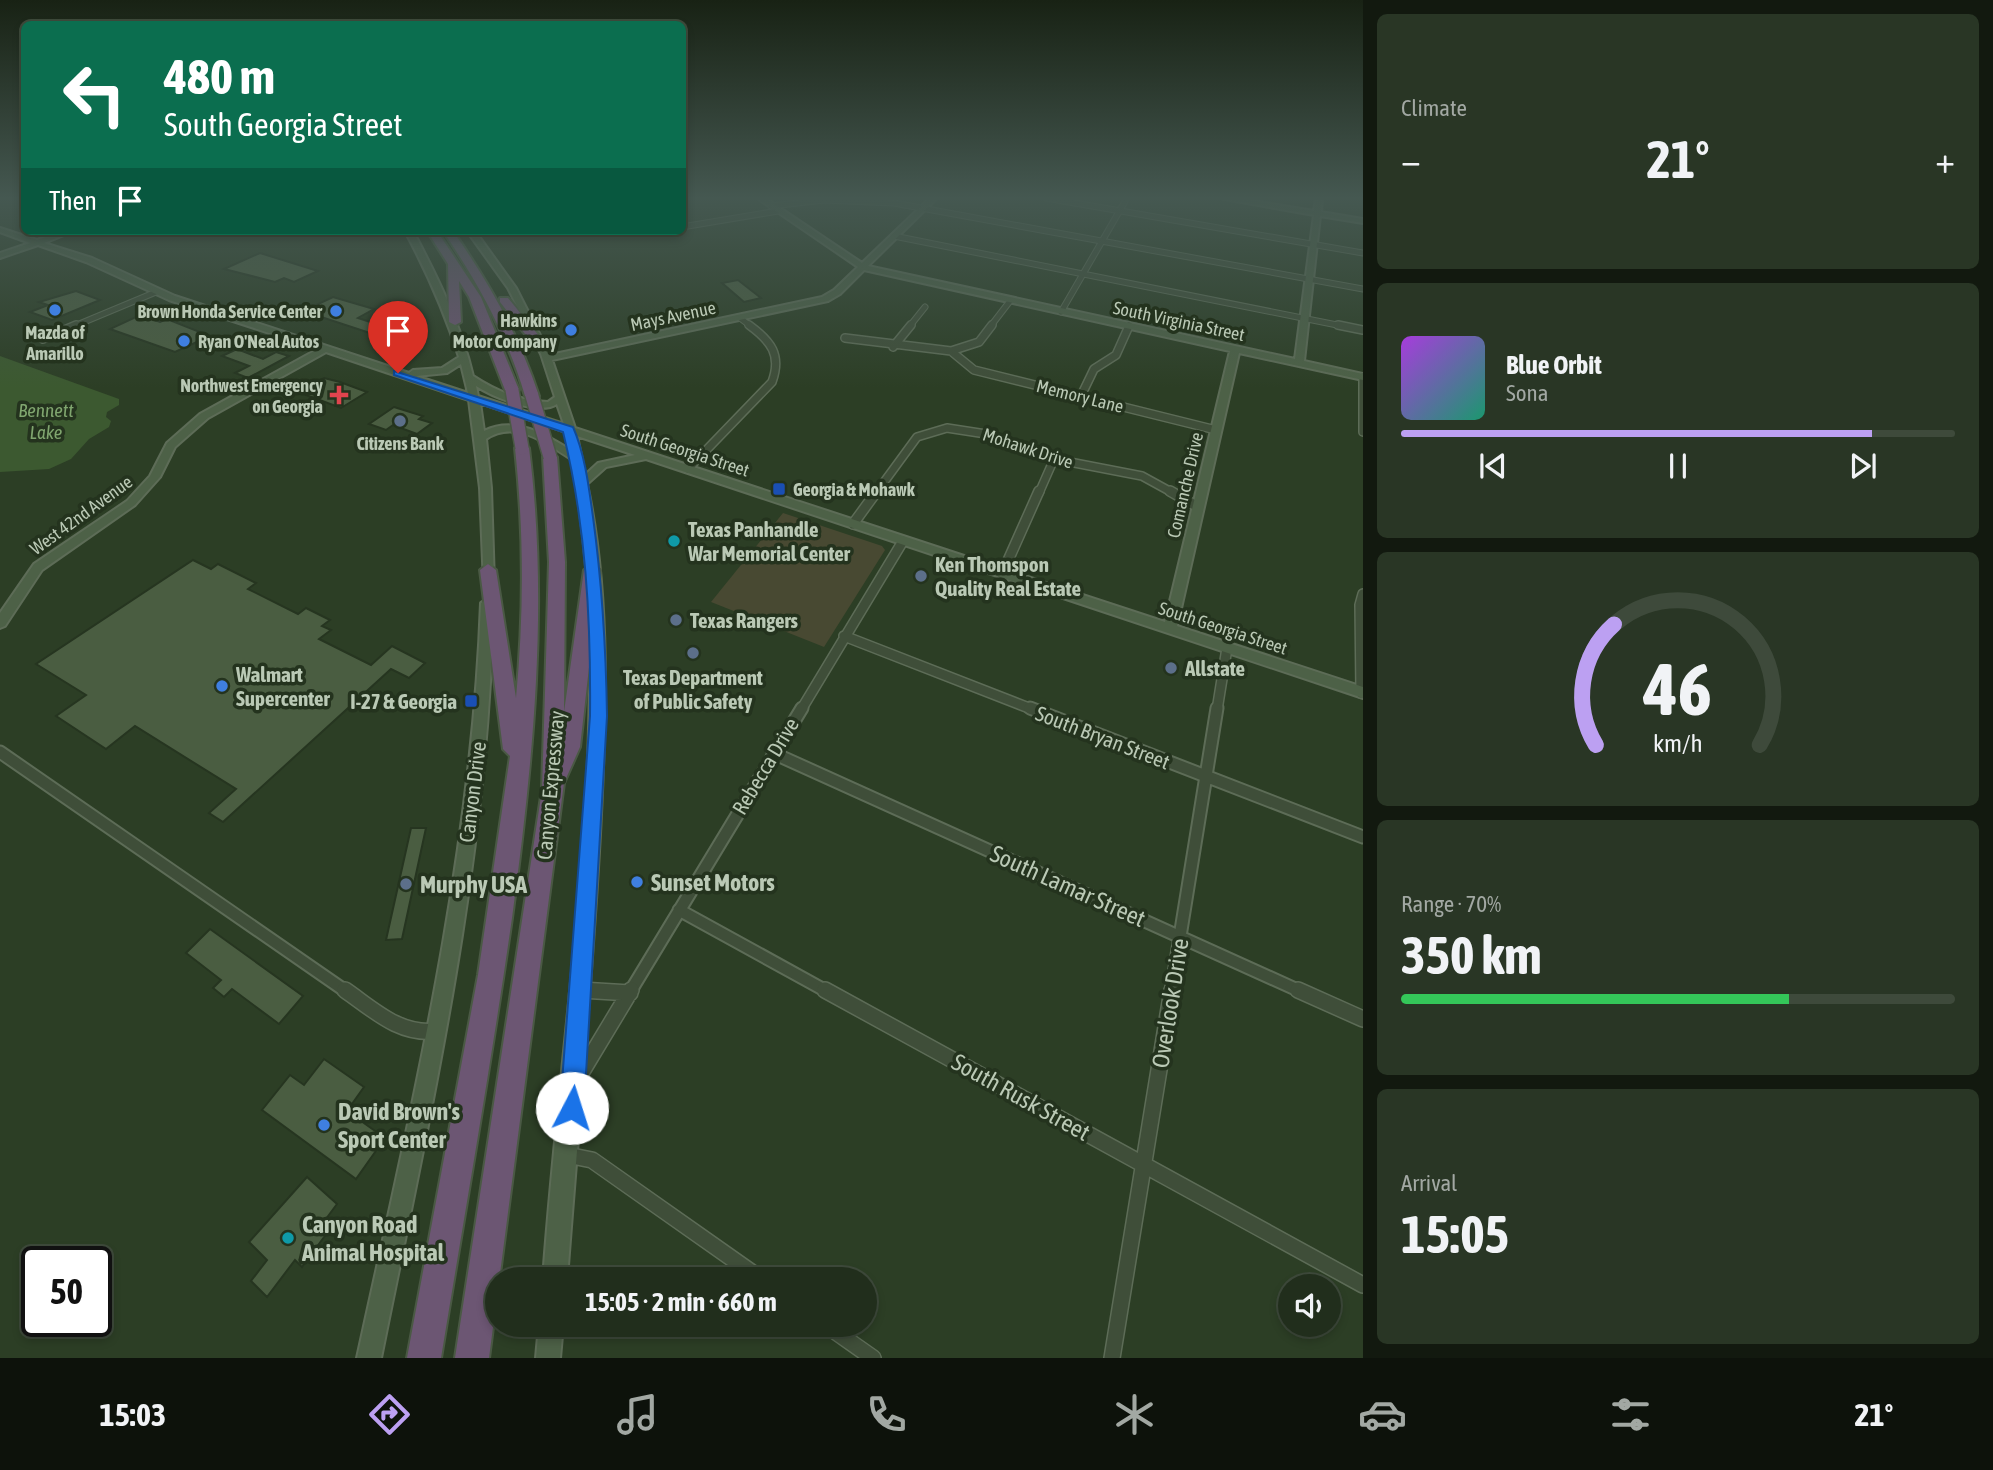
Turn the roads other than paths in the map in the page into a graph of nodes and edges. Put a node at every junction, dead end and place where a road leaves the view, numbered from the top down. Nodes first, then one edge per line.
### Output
1 (87, 261) edge
2 (424, 261) edge
3 (451, 261) joint
4 (469, 261) edge
5 (492, 261) edge
6 (855, 261) edge
7 (869, 261) edge
8 (1020, 261) edge
9 (1090, 261) edge
10 (1213, 261) edge
11 (1312, 261) edge
12 (471, 264) junction
13 (863, 267) junction
14 (1083, 274) junction
15 (1309, 279) junction
16 (1363, 289) edge
17 (156, 292) junction
18 (1010, 301) junction
19 (925, 307) dead end
20 (1061, 312) junction
21 (740, 318) junction
22 (1304, 318) junction
23 (455, 322) junction
24 (1129, 326) junction
25 (1363, 330) edge
26 (845, 338) dead end
27 (43, 339) dead end
28 (893, 347) junction
29 (325, 349) junction
30 (1235, 349) junction
31 (951, 351) junction
32 (543, 352) junction
33 (466, 357) junction
34 (1299, 363) junction
35 (398, 373) junction
36 (1363, 377) edge
37 (471, 378) junction
38 (1080, 397) junction
39 (559, 398) junction
40 (476, 399) junction
41 (569, 430) junction
42 (1216, 430) junction
43 (1363, 432) edge
44 (480, 439) junction
45 (647, 456) junction
46 (576, 458) junction
47 (1054, 459) junction
48 (688, 469) junction
49 (582, 483) junction
50 (1198, 507) junction
51 (853, 524) junction
52 (902, 541) junction
53 (488, 570) junction
54 (592, 570) junction
55 (1002, 573) junction
56 (1363, 594) edge
57 (0, 623) edge
58 (1170, 629) junction
59 (844, 636) junction
60 (1227, 648) junction
61 (1362, 693) edge
62 (0, 752) edge
63 (773, 753) junction
64 (1206, 777) junction
65 (553, 790) junction
66 (517, 800) junction
67 (1363, 836) edge
68 (679, 910) junction
69 (1181, 937) junction
70 (581, 990) junction
71 (630, 993) junction
72 (1363, 1019) edge
73 (436, 1031) junction
74 (574, 1084) junction
75 (567, 1155) junction
76 (1143, 1164) junction
77 (556, 1267) edge
78 (744, 1267) edge
79 (440, 1270) junction
80 (1363, 1285) edge
81 (550, 1337) edge
82 (843, 1337) edge
83 (369, 1358) edge
84 (414, 1358) edge
85 (424, 1358) edge
86 (472, 1358) edge
87 (548, 1358) edge
88 (873, 1358) edge
89 (1112, 1358) edge

1 - 17 main road, South Georgia Street
2 - 23 main road, Canyon Drive
3 - 23 highway
3 - 66 highway, Canyon Expressway, bridge
4 - 12 highway, Canyon Expressway
5 - 32 main road
6 - 13 main road, South Virginia Street
7 - 13 main road, Mays Avenue
8 - 14 street
9 - 14 street
10 - 15 street
11 - 15 main road
12 - 32 highway
12 - 65 highway, Canyon Expressway, bridge
13 - 18 main road, South Virginia Street
13 - 21 main road, Mays Avenue
14 - 20 street
14 - 22 street
15 - 16 street
15 - 22 main road
17 - 27 street
17 - 29 main road, South Georgia Street
18 - 20 main road, South Virginia Street
18 - 31 street
19 - 28 street
20 - 24 main road, South Virginia Street
21 - 32 main road, Mays Avenue
21 - 48 street
22 - 25 street
22 - 34 main road
23 - 33 main road, Canyon Drive
24 - 30 main road, South Virginia Street
24 - 38 street
26 - 28 street, Memory Lane
28 - 31 street, Memory Lane
29 - 35 main road, South Georgia Street
29 - 57 main road, West 42nd Avenue
30 - 34 main road, South Virginia Street
30 - 42 main road, Comanche Drive
31 - 38 street, Memory Lane
32 - 39 main road
33 - 35 main road
33 - 37 main road, Canyon Drive
34 - 36 main road, South Virginia Street
35 - 40 main road, South Georgia Street
36 - 43 street
37 - 39 main road
37 - 40 main road, Canyon Drive
38 - 42 street, Memory Lane
39 - 41 main road
40 - 41 main road, South Georgia Street
40 - 44 main road, Canyon Drive
41 - 45 main road, South Georgia Street
41 - 46 main road
42 - 50 main road, Comanche Drive
44 - 46 main road
44 - 53 main road, Canyon Drive
45 - 48 main road, South Georgia Street
45 - 49 main road
46 - 49 main road
47 - 50 street, Mohawk Drive
47 - 51 street, Mohawk Drive
47 - 55 street
48 - 51 main road, South Georgia Street
49 - 54 main road
50 - 58 main road, Comanche Drive
51 - 52 main road, South Georgia Street
52 - 55 main road, South Georgia Street
52 - 59 street, Rebecca Drive
53 - 66 highway
53 - 73 main road, Canyon Drive
54 - 65 highway
54 - 70 main road
55 - 58 main road, South Georgia Street
56 - 61 street
58 - 60 main road, South Georgia Street
59 - 63 street, Rebecca Drive
59 - 64 street, South Bryan Street
60 - 61 main road, South Georgia Street
60 - 64 street, Overlook Drive
62 - 73 street
63 - 68 street, Rebecca Drive
63 - 69 street, South Lamar Street
64 - 67 street, South Bryan Street
64 - 69 street, Overlook Drive
65 - 86 highway, Canyon Expressway
66 - 79 highway, Canyon Expressway
68 - 71 street, Rebecca Drive
68 - 76 street, South Rusk Street
69 - 72 street, South Lamar Street
69 - 76 street, Overlook Drive
70 - 71 street
70 - 74 main road
71 - 74 street, Rebecca Drive
73 - 83 main road, Canyon Drive
74 - 75 main road
75 - 77 main road
75 - 78 street
76 - 80 street, South Rusk Street
76 - 89 street, Overlook Drive
79 - 84 highway
79 - 85 highway, Canyon Expressway
81 - 87 main road
82 - 88 street

